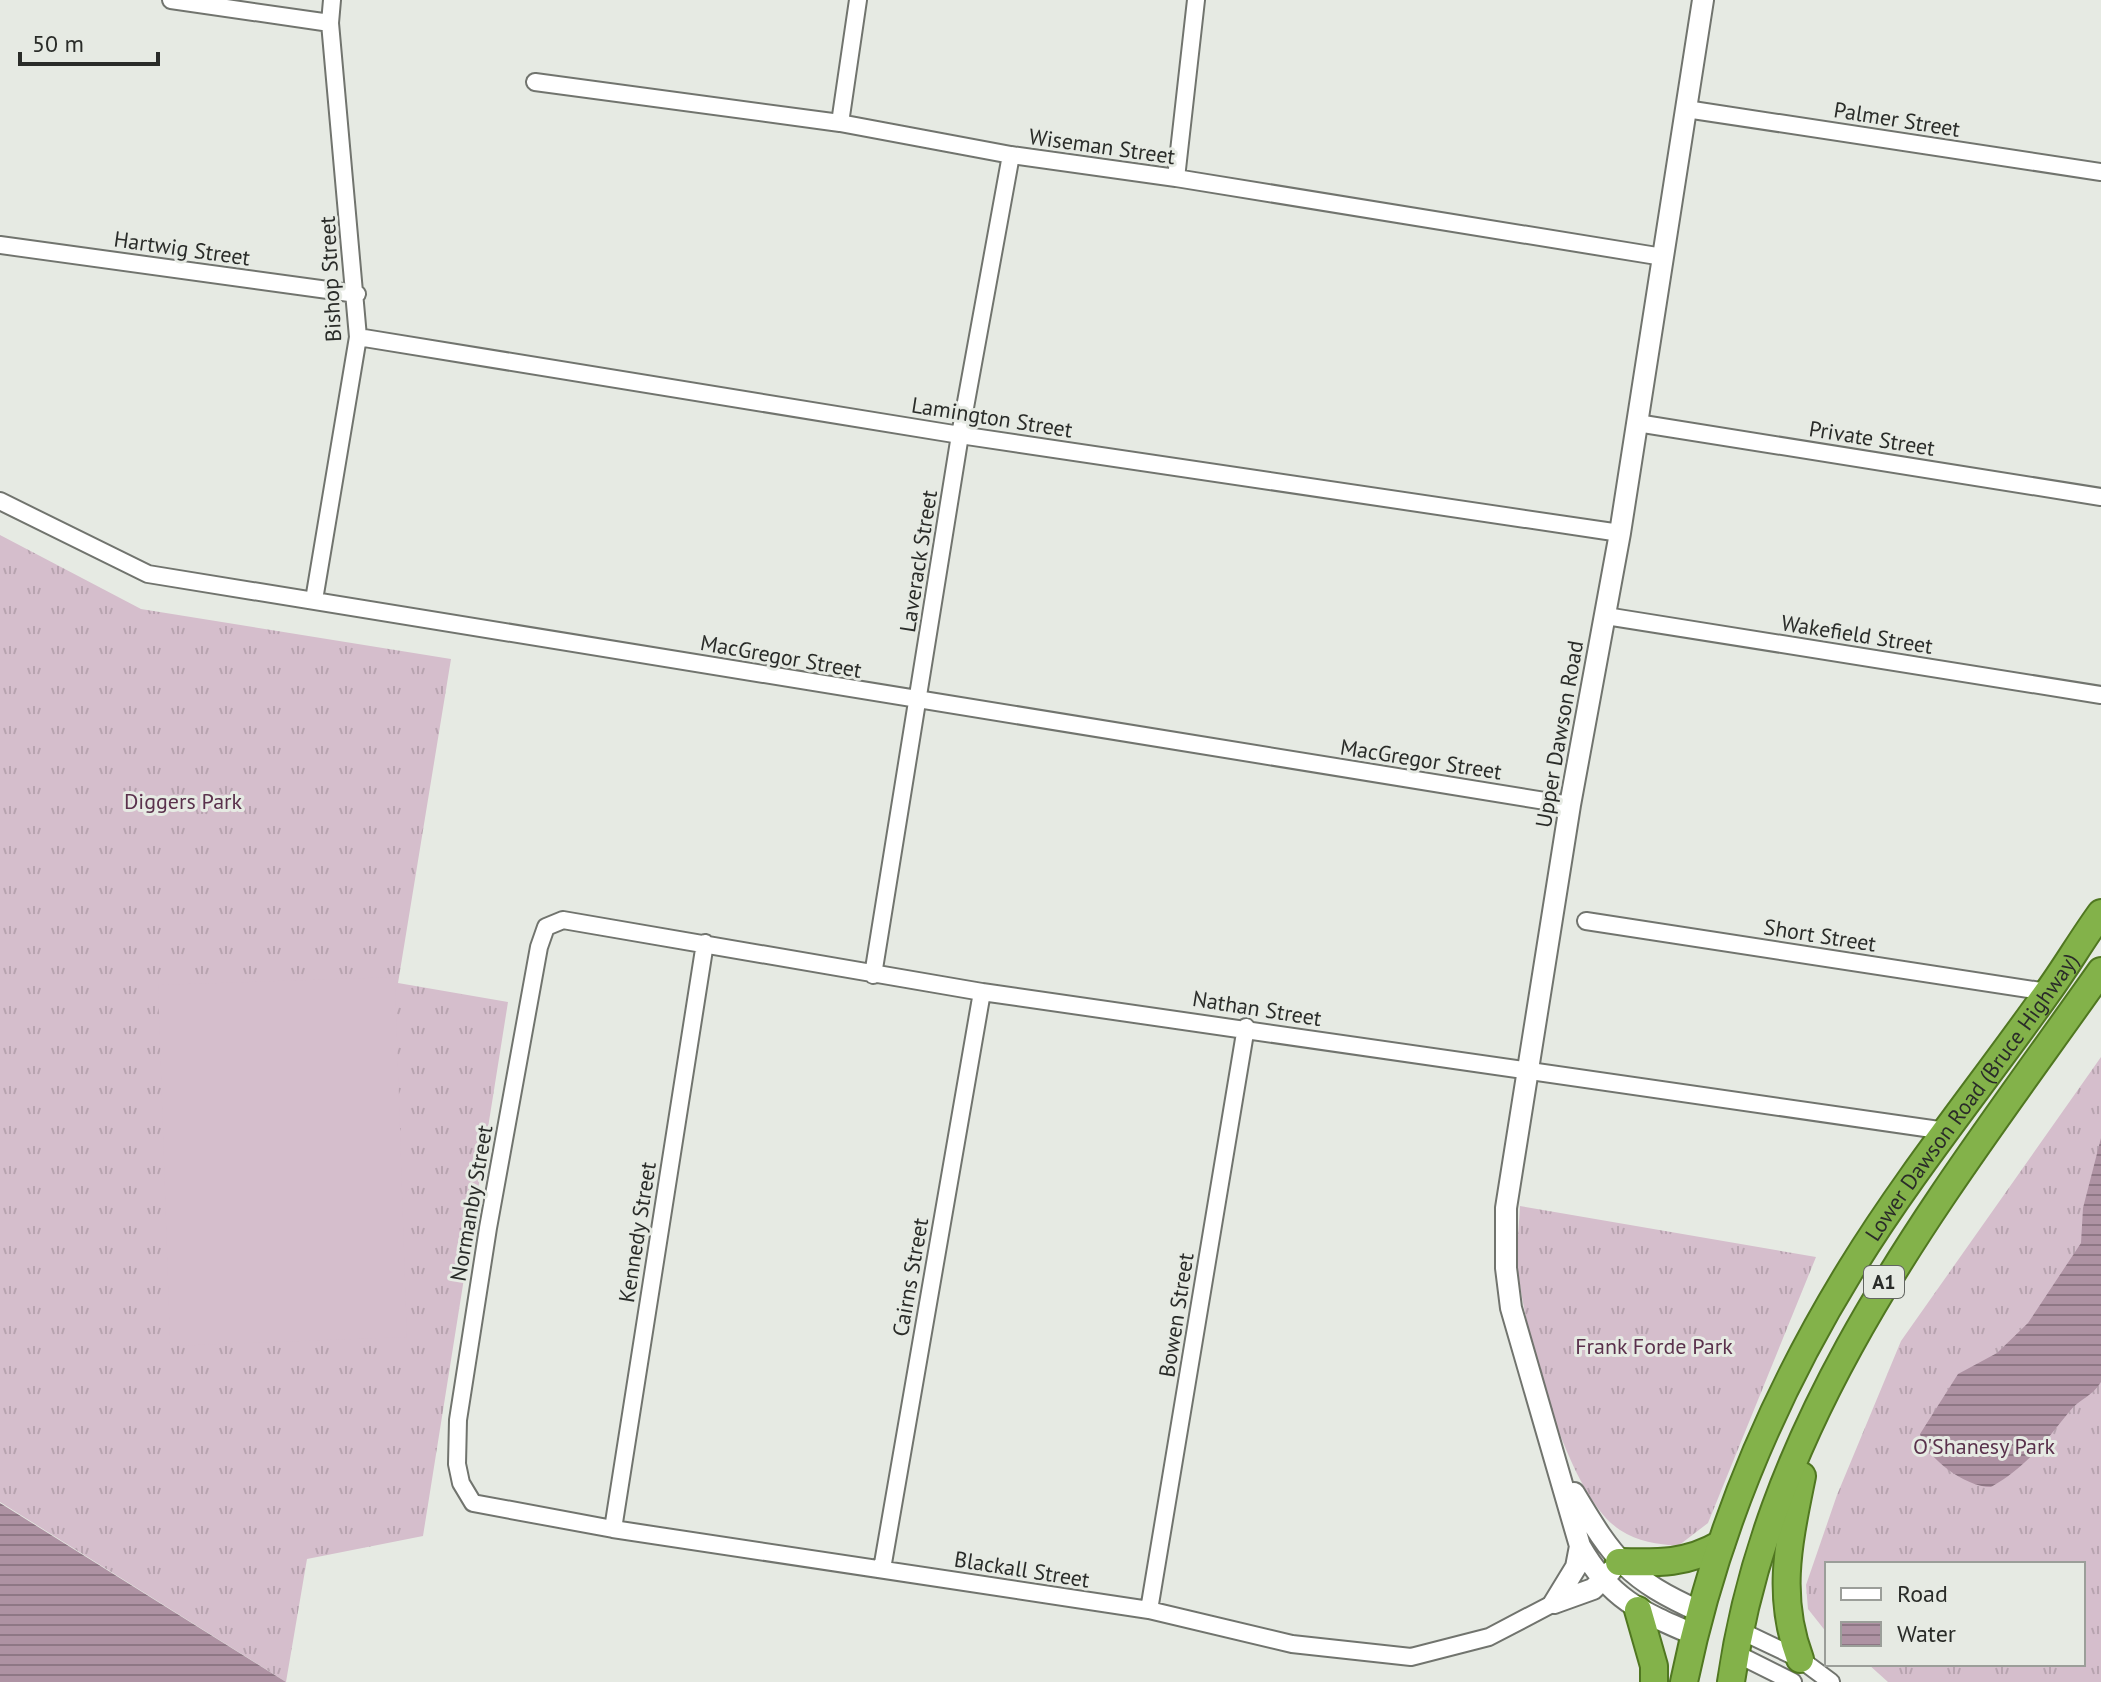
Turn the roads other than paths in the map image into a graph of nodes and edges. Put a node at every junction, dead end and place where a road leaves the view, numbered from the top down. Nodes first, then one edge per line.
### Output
1 (171, 0) edge
2 (332, 0) edge
3 (858, 0) edge
4 (1196, 0) edge
5 (1703, 0) edge
6 (330, 23) junction
7 (535, 82) dead end
8 (1686, 109) junction
9 (840, 123) junction
10 (1011, 155) junction
11 (2101, 172) edge
12 (1176, 178) junction
13 (0, 245) edge
14 (1663, 257) junction
15 (357, 294) junction
16 (358, 337) junction
17 (1637, 423) junction
18 (960, 435) junction
19 (2101, 497) edge
20 (0, 501) edge
21 (1620, 533) junction
22 (314, 600) junction
23 (1606, 616) junction
24 (2101, 695) edge
25 (918, 702) junction
26 (1570, 805) junction
27 (2101, 913) edge
28 (563, 920) joint
29 (1586, 921) dead end
30 (705, 943) junction
31 (2101, 971) edge
32 (873, 975) junction
33 (982, 992) junction
34 (2047, 992) junction
35 (1246, 1027) junction
36 (1528, 1069) junction
37 (1946, 1131) junction
38 (1815, 1410) junction
39 (1561, 1473) junction
40 (473, 1503) joint
41 (613, 1529) junction
42 (1721, 1544) junction
43 (1580, 1546) junction
44 (882, 1569) junction
45 (1610, 1571) junction
46 (1554, 1603) junction
47 (1149, 1610) junction
48 (1638, 1610) junction
49 (1698, 1624) junction
50 (1738, 1642) junction
51 (1796, 1670) edge
52 (1654, 1682) edge
53 (1684, 1682) edge
54 (1731, 1682) edge
55 (1831, 1682) edge

1 - 6 street
2 - 6 street, Bishop Street
3 - 9 street
4 - 12 street
5 - 8 street, Upper Dawson Road
6 - 15 street, Bishop Street
7 - 9 street, Wiseman Street
8 - 11 street, Palmer Street
8 - 14 street, Upper Dawson Road
9 - 10 street, Wiseman Street
10 - 12 street, Wiseman Street
10 - 18 street, Laverack Street
12 - 14 street, Wiseman Street
13 - 15 street, Hartwig Street
14 - 17 street, Upper Dawson Road
15 - 16 street, Bishop Street
16 - 18 street, Lamington Street
16 - 22 street, Bishop Street
17 - 19 street, Private Street
17 - 21 street, Upper Dawson Road
18 - 21 street, Lamington Street
18 - 25 street, Laverack Street
20 - 22 street, MacGregor Street
21 - 23 street, Upper Dawson Road
22 - 25 street, MacGregor Street
23 - 24 street, Wakefield Street
23 - 26 street, Upper Dawson Road
25 - 26 street, MacGregor Street
25 - 32 street, Laverack Street
26 - 36 street, Upper Dawson Road
27 - 34 highway, Lower Dawson Road (Bruce Highway) / A1
28 - 30 street, Nathan Street
28 - 40 street, Normanby Street
29 - 34 street, Short Street
30 - 32 street, Nathan Street
30 - 41 street, Kennedy Street
31 - 38 highway, Lower Dawson Road (Bruce Highway) / A1
32 - 33 street, Nathan Street
33 - 35 street, Nathan Street
33 - 44 street, Cairns Street
34 - 37 highway, Lower Dawson Road (Bruce Highway) / A1
35 - 36 street, Nathan Street
35 - 47 street, Bowen Street
36 - 37 street, Nathan Street
36 - 39 street, Upper Dawson Road
37 - 42 highway, Lower Dawson Road (Bruce Highway) / A1
38 - 50 highway, Lower Dawson Road (Bruce Highway) / A1
38 - 51 highway
39 - 43 street, Upper Dawson Road
39 - 45 street, Upper Dawson Road
40 - 41 street, Blackall Street
41 - 44 street, Blackall Street
42 - 45 highway
42 - 49 highway, Lower Dawson Road (Bruce Highway) / A1
43 - 45 street, Upper Dawson Road
43 - 46 street
44 - 47 street, Blackall Street
45 - 46 street
45 - 48 street, Upper Dawson Road
45 - 49 street, Upper Dawson Road
46 - 47 street, Blackall Street
48 - 49 street, Upper Dawson Road
48 - 52 highway
49 - 50 highway
49 - 53 highway, A1
50 - 51 street
50 - 51 street
50 - 54 highway, A1
51 - 55 street

